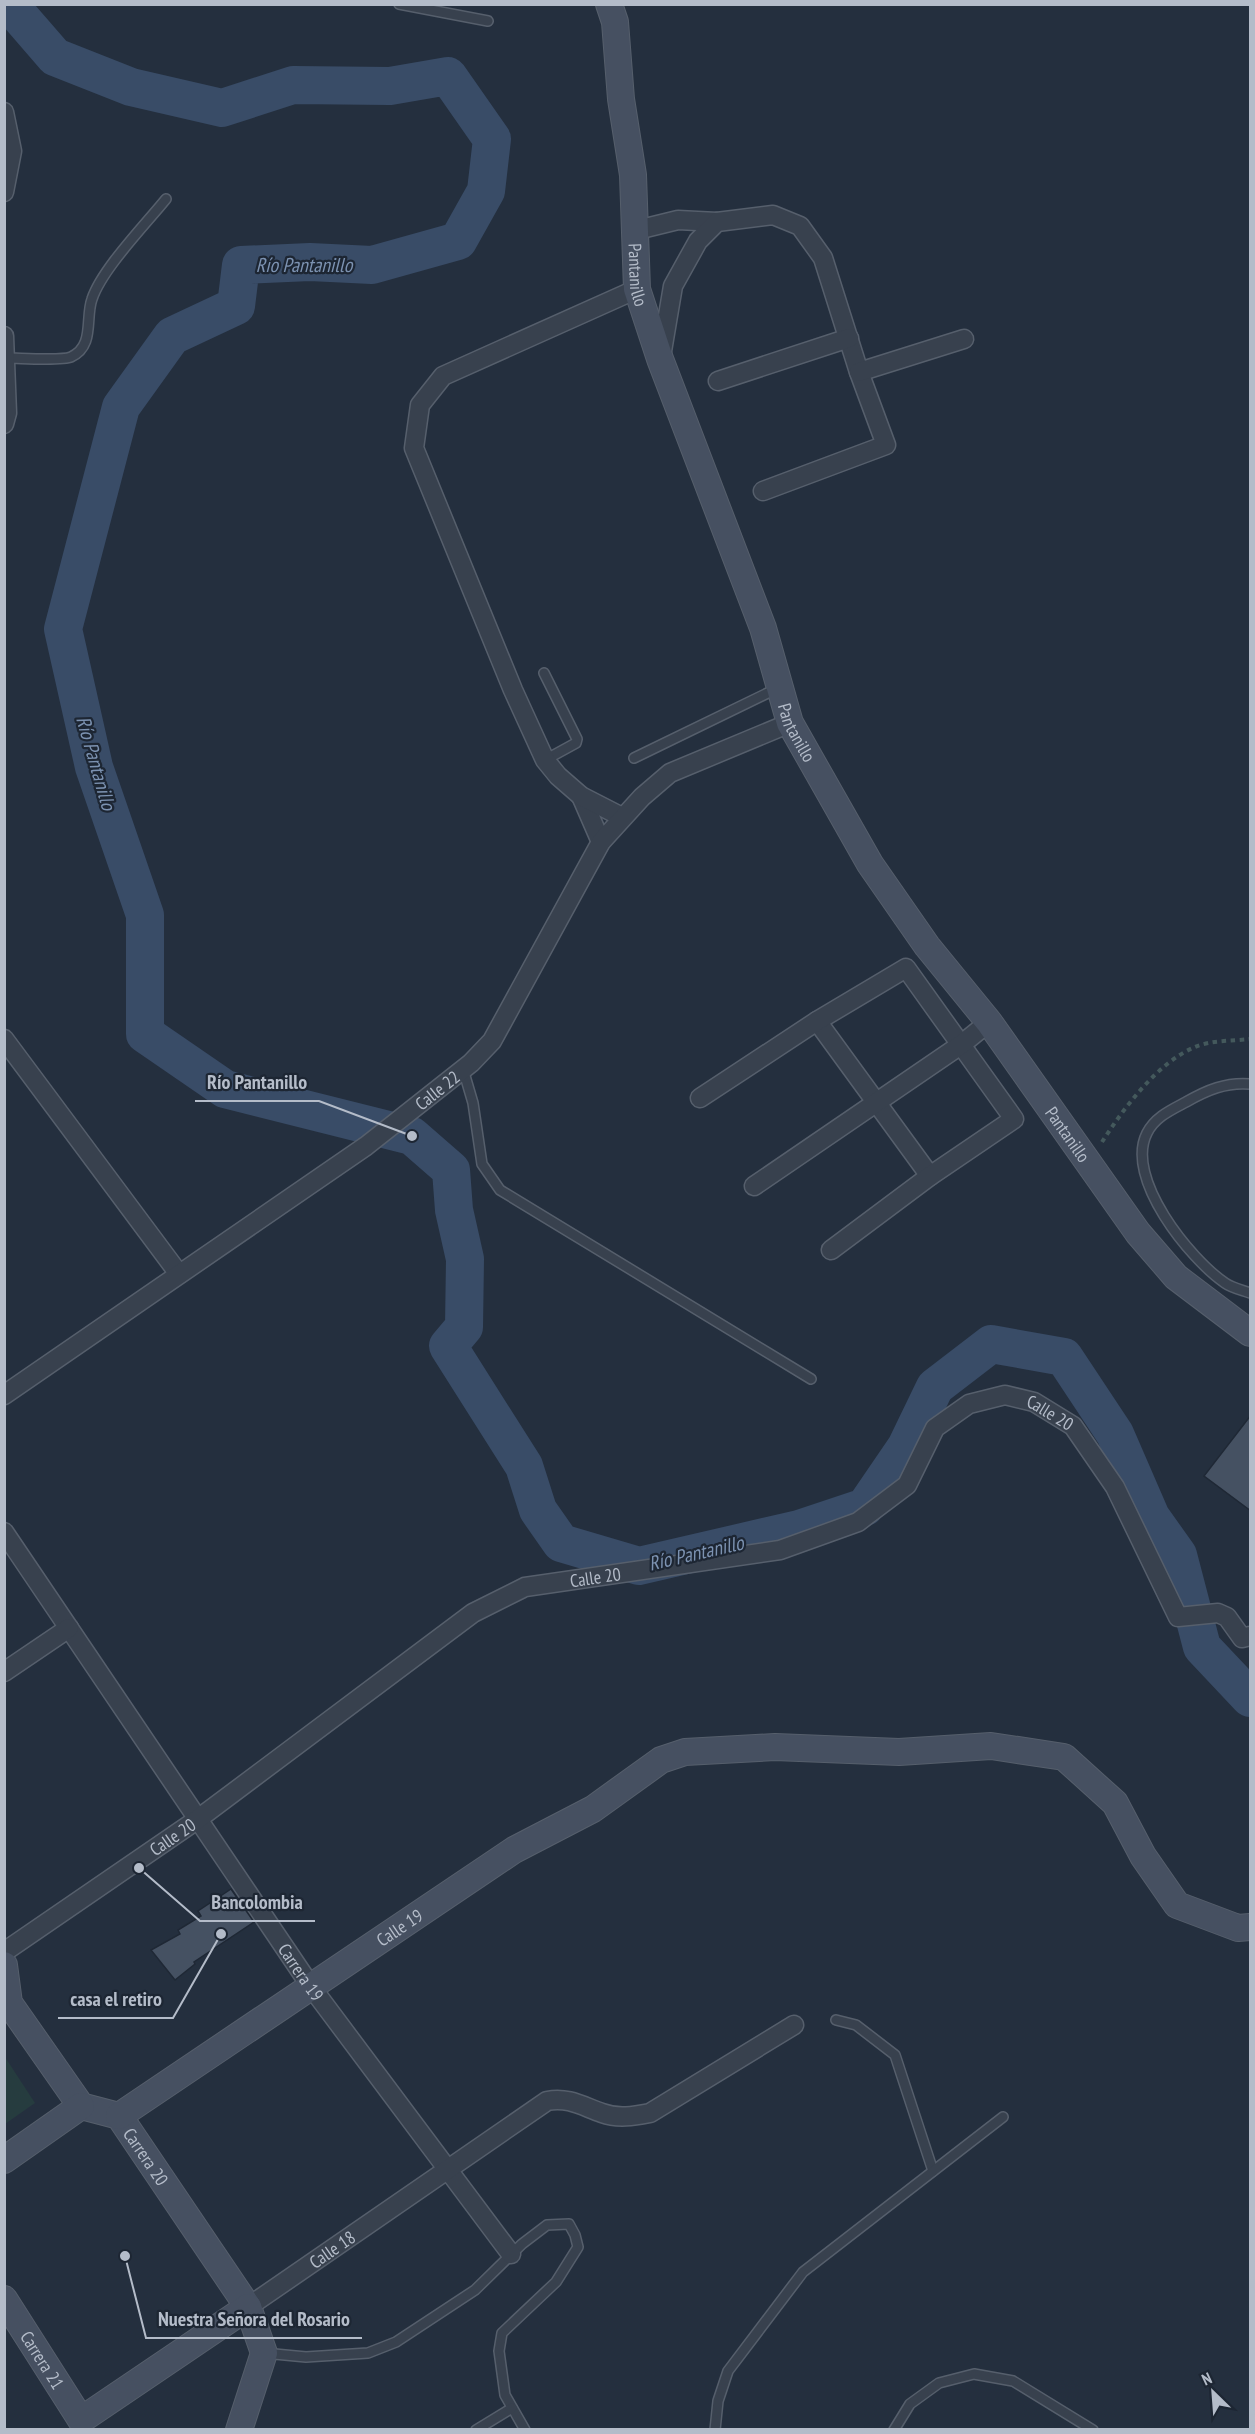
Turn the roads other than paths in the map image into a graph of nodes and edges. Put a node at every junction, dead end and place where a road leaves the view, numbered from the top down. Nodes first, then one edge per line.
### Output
1 (399, 4) edge
2 (609, 4) edge
3 (488, 21) dead end
4 (4, 112) edge
5 (4, 192) edge
6 (166, 199) dead end
7 (717, 222) junction
8 (633, 231) junction
9 (637, 289) junction
10 (4, 336) edge
11 (849, 338) junction
12 (964, 339) dead end
13 (7, 358) junction
14 (660, 359) junction
15 (860, 372) junction
16 (718, 381) dead end
17 (4, 423) edge
18 (763, 491) dead end
19 (544, 673) dead end
20 (780, 687) junction
21 (789, 723) junction
22 (634, 758) dead end
23 (545, 760) junction
24 (581, 796) junction
25 (622, 817) junction
26 (601, 842) junction
27 (817, 1021) junction
28 (989, 1022) junction
29 (4, 1039) edge
30 (962, 1044) junction
31 (463, 1069) junction
32 (1251, 1084) edge
33 (700, 1098) dead end
34 (875, 1101) junction
35 (930, 1176) junction
36 (754, 1186) dead end
37 (831, 1250) dead end
38 (179, 1275) junction
39 (1251, 1293) edge
40 (1251, 1333) edge
41 (811, 1379) dead end
42 (4, 1395) edge
43 (4, 1532) edge
44 (10, 1553) edge
45 (69, 1628) junction
46 (1251, 1636) edge
47 (4, 1672) edge
48 (198, 1819) junction
49 (1251, 1927) edge
50 (4, 1952) edge
51 (4, 1965) edge
52 (312, 1988) junction
53 (836, 2020) dead end
54 (794, 2025) dead end
55 (81, 2106) junction
56 (120, 2116) junction
57 (1003, 2117) dead end
58 (4, 2160) edge
59 (447, 2169) junction
60 (933, 2171) junction
61 (511, 2254) junction
62 (4, 2299) edge
63 (248, 2307) junction
64 (264, 2353) junction
65 (512, 2408) junction
66 (74, 2425) edge
67 (239, 2430) edge
68 (477, 2430) edge
69 (525, 2430) edge
70 (715, 2430) edge
71 (894, 2430) edge
72 (1093, 2430) edge

1 - 3 lane
2 - 8 main road, Pantanillo
4 - 5 street
6 - 13 lane
7 - 8 street
7 - 11 street
7 - 14 street
8 - 9 main road, Pantanillo
9 - 14 main road, Pantanillo
9 - 23 street
10 - 13 street
11 - 15 street
11 - 16 street
12 - 15 street
13 - 17 street
14 - 20 main road, Pantanillo
15 - 18 street
19 - 23 lane
20 - 21 main road, Pantanillo
20 - 22 lane
21 - 25 street, Calle 22
21 - 28 main road, Pantanillo
23 - 24 street
24 - 25 street
24 - 26 street
25 - 26 street, Calle 22
26 - 31 street, Calle 22
27 - 30 street
27 - 33 street
27 - 34 street
28 - 30 street
28 - 40 main road, Pantanillo
29 - 38 street
30 - 34 street
30 - 35 street
31 - 38 street, Calle 22
31 - 41 lane
32 - 39 lane
34 - 35 street
34 - 36 street
35 - 37 street
38 - 42 street, Calle 22
43 - 44 street, Carrera 19
44 - 45 street, Carrera 19
45 - 47 street
45 - 48 street, Carrera 19
46 - 48 street, Calle 20
48 - 50 street, Calle 20
48 - 52 street, Carrera 19
49 - 52 main road, Calle 19
51 - 55 main road
52 - 56 main road, Calle 19
52 - 59 street, Carrera 19
53 - 60 lane
54 - 59 street, Calle 18
55 - 56 main road, Carrera 20
55 - 58 main road
56 - 63 main road, Carrera 20
57 - 60 lane
59 - 61 street, Carrera 19
59 - 63 street, Calle 18
60 - 70 lane
61 - 64 lane
61 - 65 lane
62 - 66 main road, Carrera 21
63 - 64 main road, Carrera 20
63 - 66 main road, Calle 18
64 - 67 main road
65 - 68 lane
65 - 69 lane
71 - 72 lane

